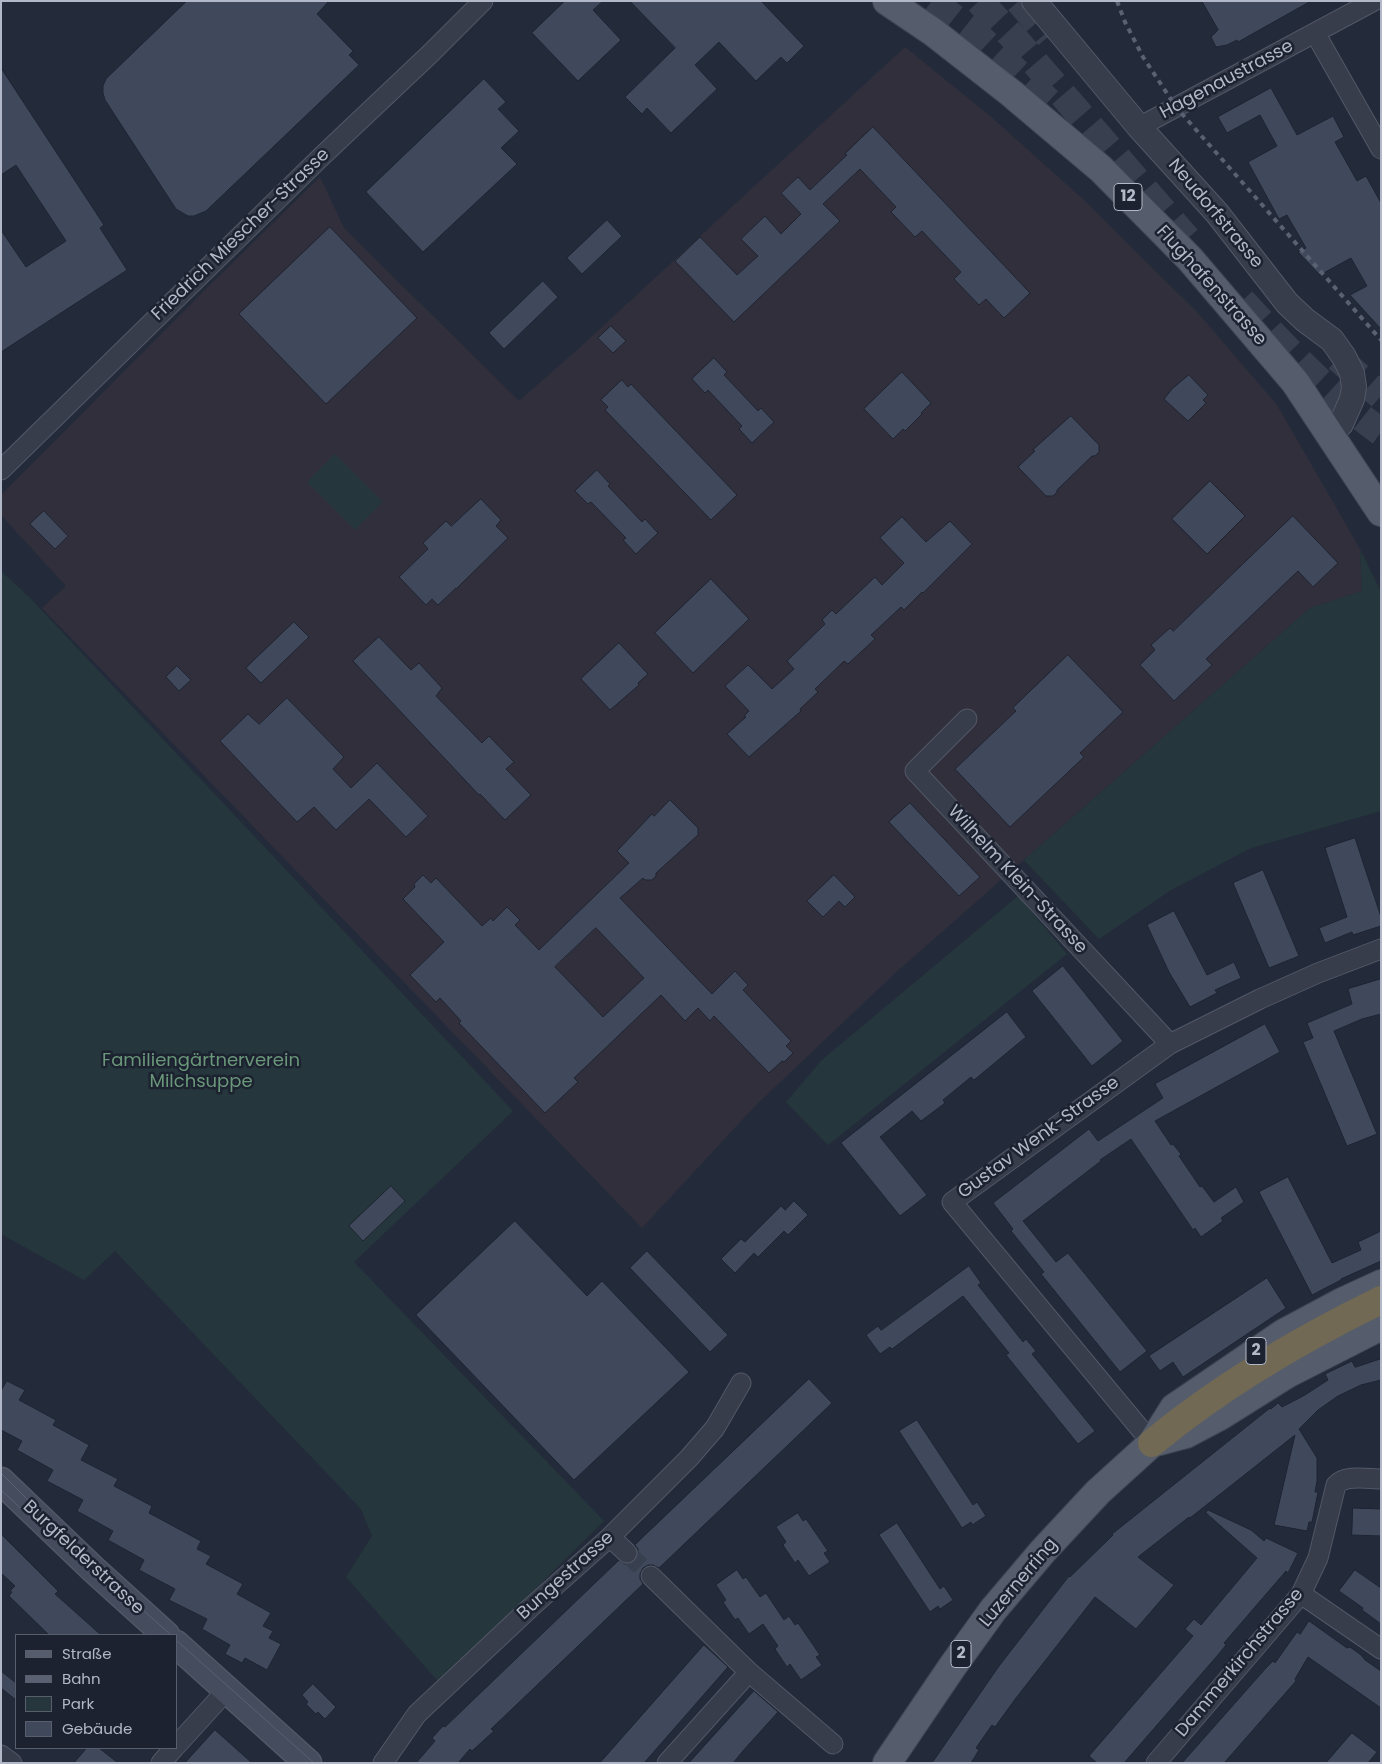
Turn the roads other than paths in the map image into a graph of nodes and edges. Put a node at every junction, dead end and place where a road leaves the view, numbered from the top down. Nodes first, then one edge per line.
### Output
1 (483, 1) edge
2 (887, 1) edge
3 (1034, 1) edge
4 (1374, 1) edge
5 (1315, 33) junction
6 (1139, 126) junction
7 (1381, 149) edge
8 (1330, 433) junction
9 (1, 470) edge
10 (1381, 512) edge
11 (967, 719) dead end
12 (1381, 949) edge
13 (1170, 1044) junction
14 (1381, 1284) edge
15 (1381, 1300) edge
16 (1381, 1313) edge
17 (1381, 1326) edge
18 (741, 1383) dead end
19 (1152, 1443) junction
20 (1381, 1479) edge
21 (2, 1484) edge
22 (610, 1537) junction
23 (626, 1553) tunnel mouth
24 (650, 1576) tunnel mouth
25 (1301, 1594) junction
26 (165, 1634) edge
27 (178, 1646) edge
28 (1381, 1649) edge
29 (748, 1672) junction
30 (227, 1690) junction
31 (178, 1744) edge
32 (833, 1744) dead end
33 (173, 1749) edge
34 (1, 1755) edge
35 (12, 1763) edge
36 (161, 1763) edge
37 (308, 1763) edge
38 (383, 1763) edge
39 (667, 1763) edge
40 (887, 1763) edge
41 (1156, 1763) edge

1 - 9 street, Friedrich Miescher-Strasse
2 - 8 main road, Flughafenstrasse / 12
3 - 6 street, Neudorfstrasse
4 - 5 street, Hagenaustrasse
5 - 6 street, Hagenaustrasse
5 - 7 street
6 - 8 street, Neudorfstrasse
8 - 10 main road, Flughafenstrasse / 12
11 - 13 street, Wilhelm Klein-Strasse
12 - 13 street, Gustav Wenk-Strasse
13 - 19 street, Gustav Wenk-Strasse
14 - 19 main road, Luzernerring / 2
15 - 19 highway
16 - 19 highway
17 - 19 main road, Luzernerring / 2
18 - 22 street, Bungestrasse
19 - 40 main road, Luzernerring / 2
20 - 25 street, Dammerkirchstrasse
21 - 26 main road, Burgfelderstrasse
22 - 23 street
22 - 38 street, Bungestrasse
24 - 29 street
25 - 28 street
25 - 41 street, Dammerkirchstrasse
27 - 30 main road
29 - 32 street
29 - 39 street
30 - 31 street
30 - 37 main road
33 - 36 street
34 - 35 street

